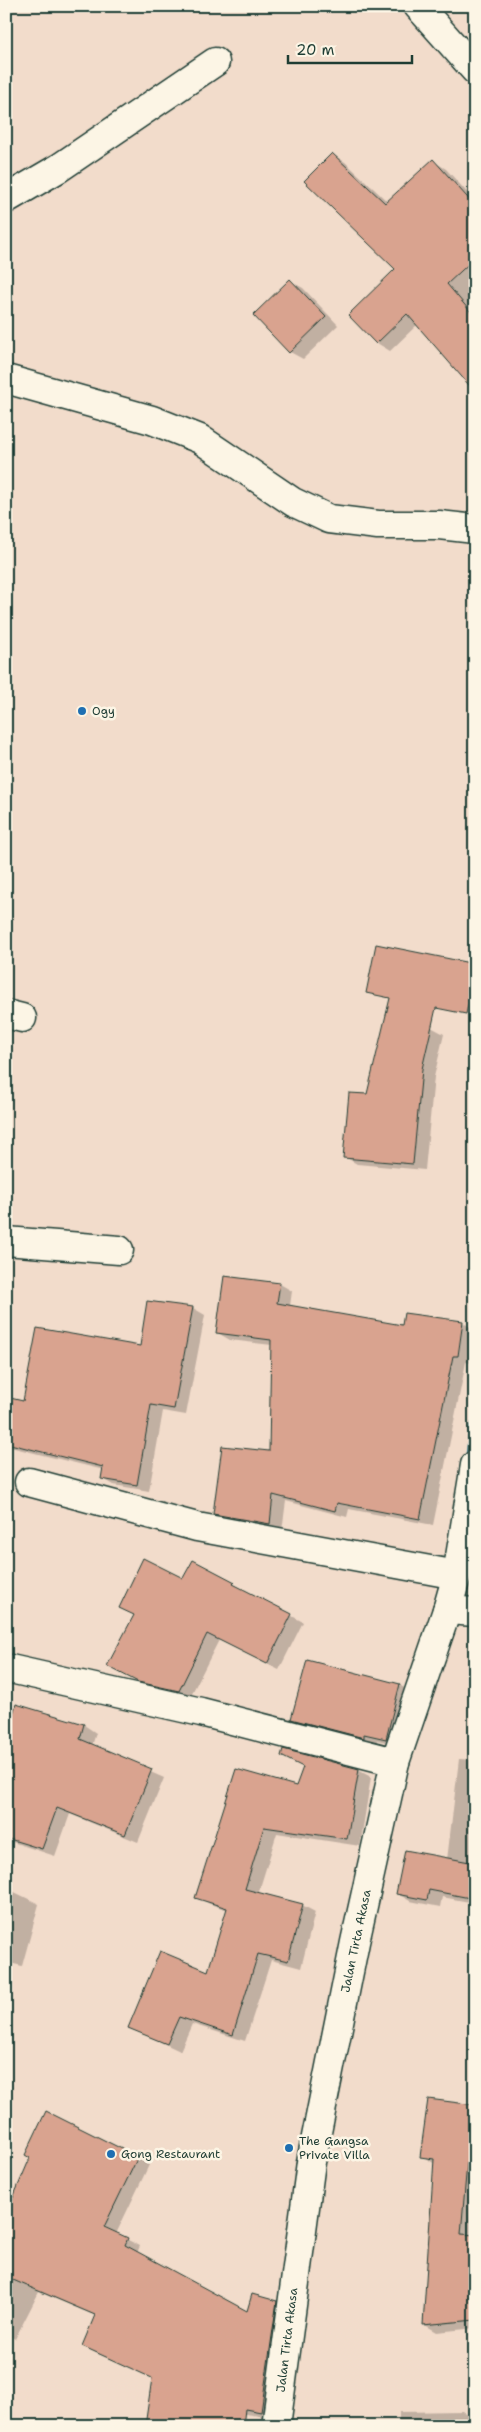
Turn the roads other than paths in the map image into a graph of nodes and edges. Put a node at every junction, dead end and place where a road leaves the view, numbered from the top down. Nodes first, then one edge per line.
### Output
1 (418, 6) edge
2 (215, 62) dead end
3 (475, 70) edge
4 (6, 199) edge
5 (6, 378) edge
6 (475, 529) edge
7 (6, 1241) edge
8 (119, 1250) dead end
9 (475, 1465) edge
10 (28, 1482) dead end
11 (457, 1575) junction
12 (447, 1610) junction
13 (475, 1612) edge
14 (6, 1668) edge
15 (395, 1762) junction
16 (276, 2426) edge

1 - 3 street
2 - 4 street
5 - 6 street
7 - 8 street
9 - 11 street, Jalan Tirta Akasa
10 - 11 street
11 - 12 street, Jalan Tirta Akasa
12 - 13 street
12 - 15 street, Jalan Tirta Akasa
14 - 15 street
15 - 16 street, Jalan Tirta Akasa

